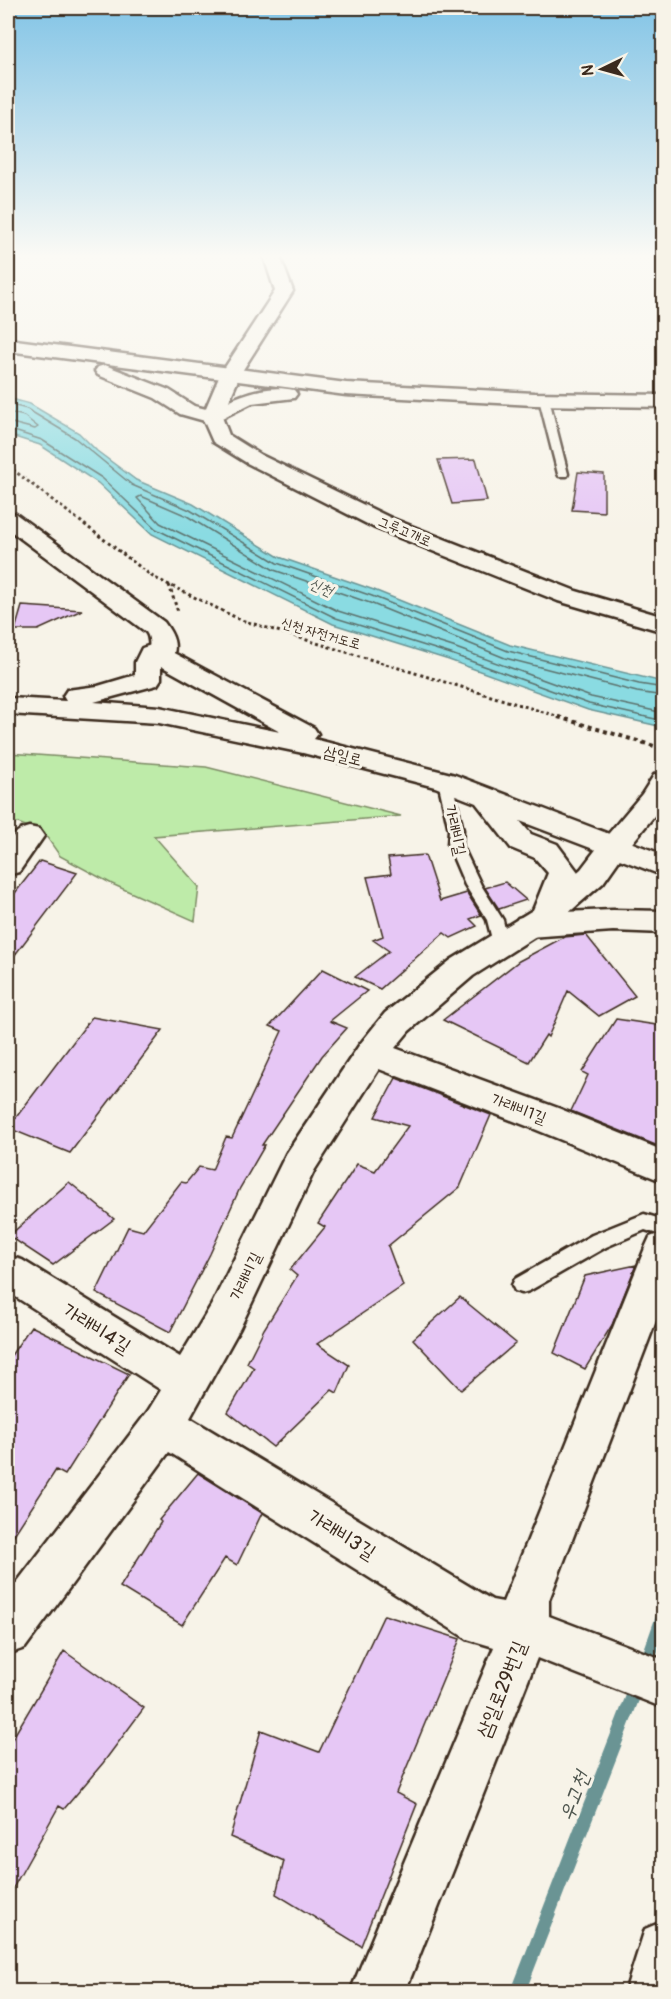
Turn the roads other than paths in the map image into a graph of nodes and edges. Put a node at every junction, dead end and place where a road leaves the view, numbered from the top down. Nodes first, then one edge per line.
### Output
1 (23, 347) edge
2 (248, 347) edge
3 (28, 348) junction
4 (230, 375) junction
5 (346, 389) junction
6 (544, 399) junction
7 (663, 401) edge
8 (212, 417) junction
9 (563, 474) dead end
10 (8, 519) edge
11 (663, 625) edge
12 (156, 655) junction
13 (8, 704) edge
14 (184, 720) junction
15 (343, 755) junction
16 (445, 781) junction
17 (663, 781) edge
18 (487, 798) junction
19 (29, 836) dead end
20 (614, 846) junction
21 (8, 866) edge
22 (663, 866) edge
23 (663, 922) edge
24 (525, 928) junction
25 (372, 1053) junction
26 (663, 1167) edge
27 (663, 1228) edge
28 (663, 1248) edge
29 (8, 1272) edge
30 (522, 1285) dead end
31 (187, 1384) junction
32 (163, 1425) junction
33 (525, 1630) junction
34 (8, 1631) edge
35 (663, 1684) edge
36 (663, 1948) edge
37 (377, 1992) edge
38 (652, 1992) edge

1 - 3 street
2 - 4 street
3 - 4 street
3 - 8 street
4 - 5 street
4 - 8 street
5 - 6 street
5 - 8 street
6 - 7 street
6 - 9 lane
8 - 11 street, 그루고개로
10 - 12 street
12 - 13 street
12 - 14 street
12 - 15 street
13 - 14 street, 삼일로
14 - 15 street, 삼일로
15 - 16 street, 삼일로
16 - 18 street, 삼일로
16 - 24 lane, 가래비길
17 - 20 street, 가래비길
18 - 20 street, 삼일로
18 - 24 street
19 - 21 street
20 - 22 street, 삼일로
20 - 24 street, 가래비길
23 - 24 street
24 - 25 street, 가래비길
25 - 26 street, 가래비1길
25 - 31 street, 가래비길
27 - 30 lane
28 - 33 street, 삼일로29번길
29 - 31 street, 가래비4길
31 - 32 street, 가래비길
32 - 33 street, 가래비3길
32 - 34 street, 가래비길
33 - 35 street, 가래비3길
33 - 37 street, 삼일로29번길
36 - 38 street

